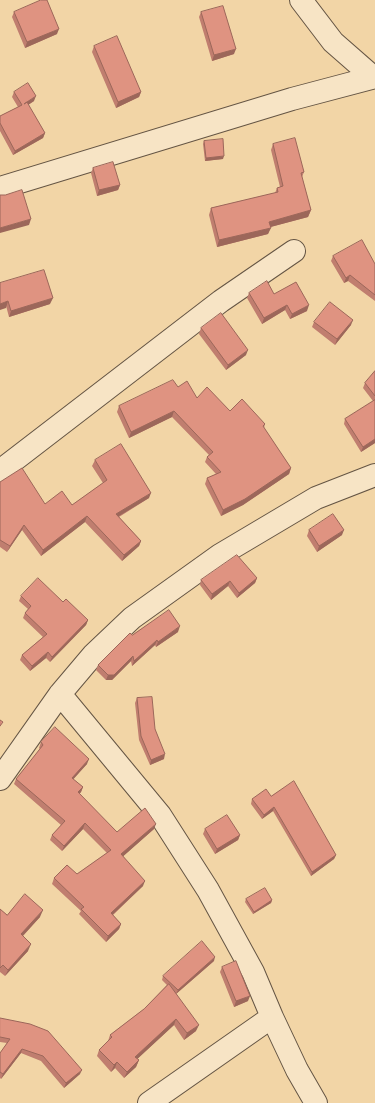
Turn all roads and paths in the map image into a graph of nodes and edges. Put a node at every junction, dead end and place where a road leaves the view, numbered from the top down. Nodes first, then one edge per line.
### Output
1 (301, 0) edge
2 (374, 77) edge
3 (0, 188) edge
4 (294, 251) dead end
5 (0, 471) edge
6 (375, 475) edge
7 (60, 694) junction
8 (0, 779) edge
9 (272, 1017) junction
10 (150, 1103) edge
11 (316, 1103) edge

1 - 2 street
2 - 3 street
4 - 5 street
6 - 7 street
7 - 8 street
7 - 9 street
9 - 10 street
9 - 11 street

